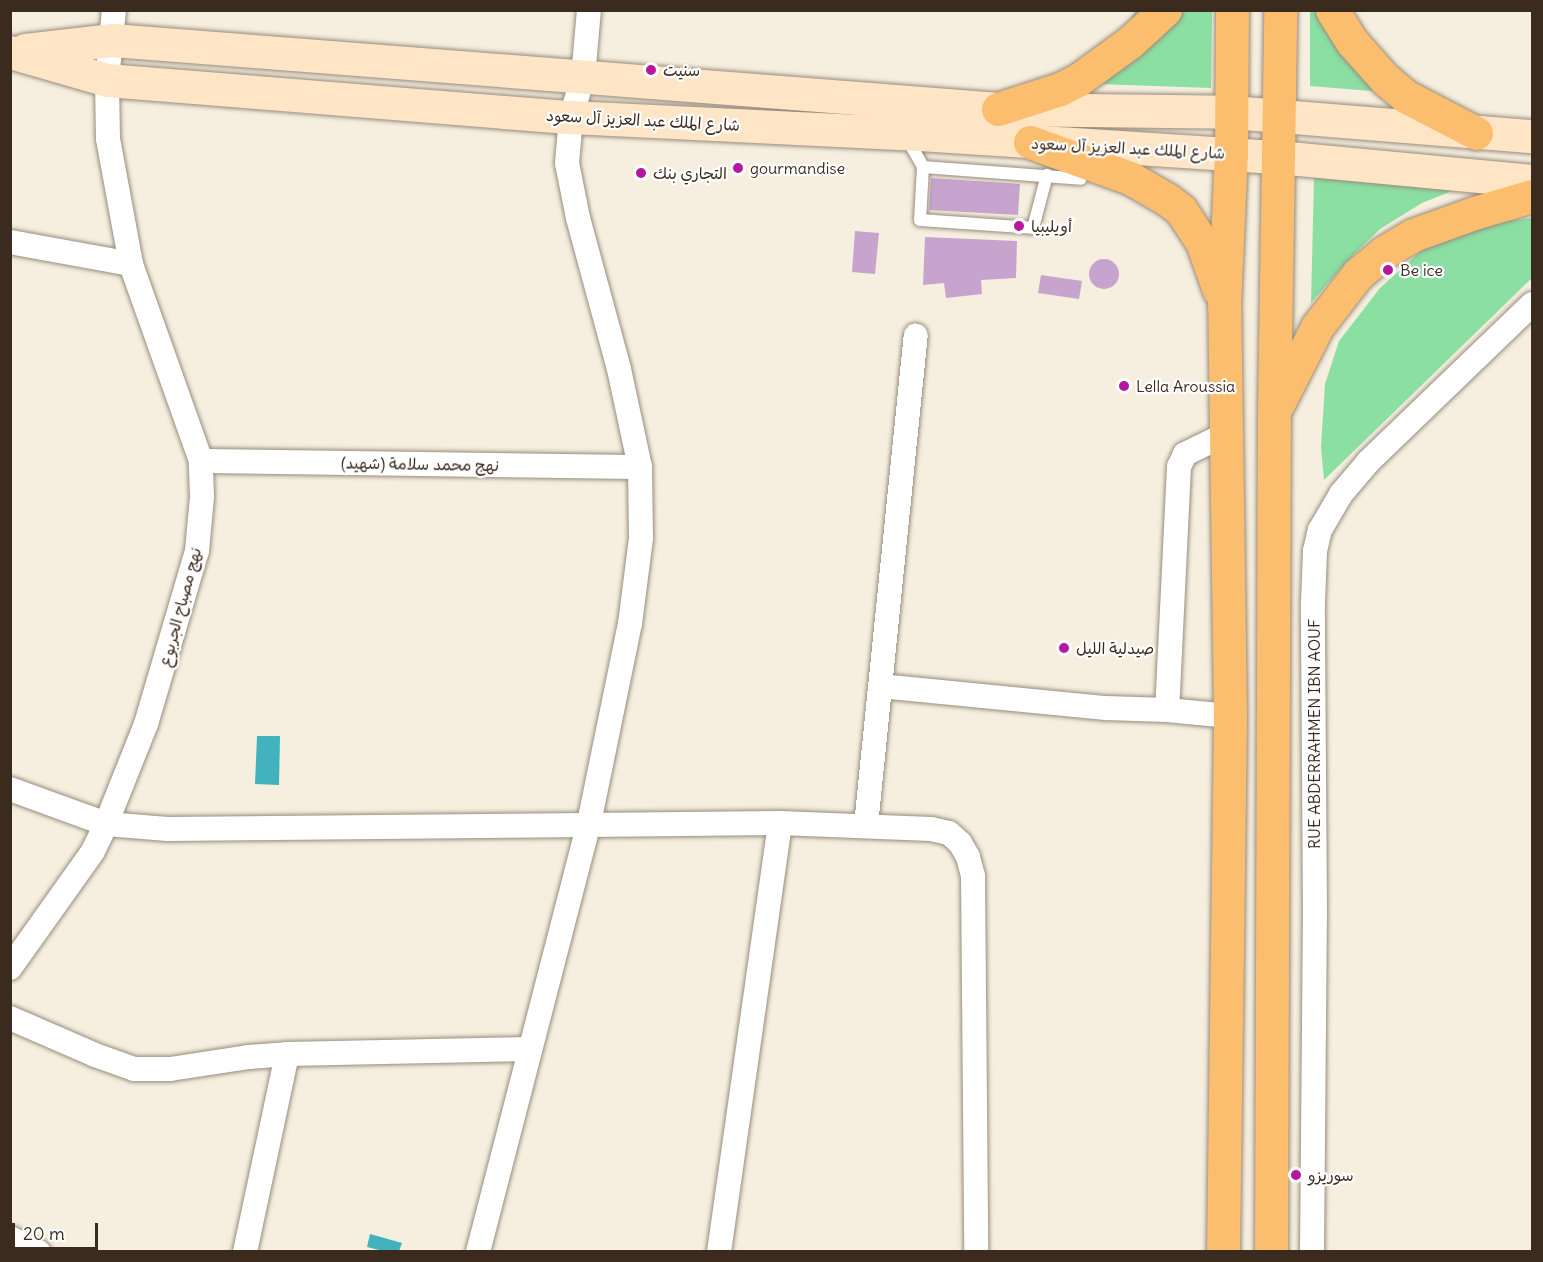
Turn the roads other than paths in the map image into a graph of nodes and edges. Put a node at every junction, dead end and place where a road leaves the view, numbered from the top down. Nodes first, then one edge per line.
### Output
1 (589, 10) edge
2 (1165, 10) edge
3 (1232, 10) edge
4 (1280, 10) edge
5 (1332, 10) edge
6 (113, 25) edge
7 (11, 52) edge
8 (583, 77) junction
9 (107, 80) junction
10 (998, 109) junction
11 (1231, 112) junction
12 (571, 117) junction
13 (1278, 117) junction
14 (904, 133) junction
15 (1476, 133) junction
16 (1533, 136) edge
17 (1030, 142) junction
18 (1231, 154) junction
19 (1278, 157) junction
20 (923, 167) junction
21 (1047, 175) junction
22 (1081, 179) dead end
23 (1533, 181) edge
24 (1533, 196) edge
25 (10, 242) edge
26 (131, 264) junction
27 (1533, 304) edge
28 (1224, 306) junction
29 (916, 336) dead end
30 (1274, 411) junction
31 (1226, 434) junction
32 (201, 461) junction
33 (640, 467) junction
34 (880, 686) junction
35 (1167, 710) junction
36 (1230, 716) junction
37 (10, 789) edge
38 (589, 823) junction
39 (780, 823) junction
40 (106, 824) junction
41 (866, 825) junction
42 (10, 969) edge
43 (10, 1018) edge
44 (529, 1049) junction
45 (287, 1054) junction
46 (10, 1238) edge
47 (39, 1251) edge
48 (245, 1251) edge
49 (478, 1251) edge
50 (719, 1251) edge
51 (976, 1251) edge
52 (1223, 1251) edge
53 (1271, 1251) edge
54 (1312, 1251) edge

1 - 8 street
2 - 10 highway
3 - 11 highway
4 - 13 highway
5 - 15 highway
6 - 7 main road, شارع الملك عبد العزيز آل سعود
6 - 8 main road, شارع الملك عبد العزيز آل سعود
6 - 9 street, نهج مصباح الجربوع
7 - 9 main road, شارع الملك عبد العزيز آل سعود
8 - 10 main road, شارع الملك عبد العزيز آل سعود
8 - 12 street
9 - 12 main road, شارع الملك عبد العزيز آل سعود
9 - 26 street, نهج مصباح الجربوع
10 - 11 main road, شارع الملك عبد العزيز آل سعود
11 - 13 main road, شارع الملك عبد العزيز آل سعود
11 - 18 highway
12 - 14 main road, شارع الملك عبد العزيز آل سعود
12 - 33 street
13 - 15 main road, شارع الملك عبد العزيز آل سعود
13 - 19 highway
14 - 17 main road, شارع الملك عبد العزيز آل سعود
14 - 20 lane
15 - 16 main road, شارع الملك عبد العزيز آل سعود
17 - 18 main road, شارع الملك عبد العزيز آل سعود
17 - 28 highway
18 - 19 main road, شارع الملك عبد العزيز آل سعود
18 - 28 highway
19 - 23 main road, شارع الملك عبد العزيز آل سعود
19 - 30 highway
20 - 21 lane
20 - 21 lane
21 - 22 lane
24 - 30 highway
25 - 26 street
26 - 32 street, نهج مصباح الجربوع
27 - 54 street, RUE ABDERRAHMEN IBN AOUF
28 - 31 highway
29 - 34 street
30 - 53 highway
31 - 35 street
31 - 36 highway
32 - 33 street, نهج محمد سلامة (شهيد)
32 - 40 street, نهج مصباح الجربوع
33 - 38 street
34 - 35 street
34 - 41 street
35 - 36 street
36 - 52 highway
37 - 40 street
38 - 39 street
38 - 40 street
38 - 44 street
39 - 41 street
39 - 50 street
40 - 42 street, نهج مصباح الجربوع
41 - 51 street
43 - 45 street
44 - 45 street
44 - 49 street
45 - 48 street
46 - 47 street

